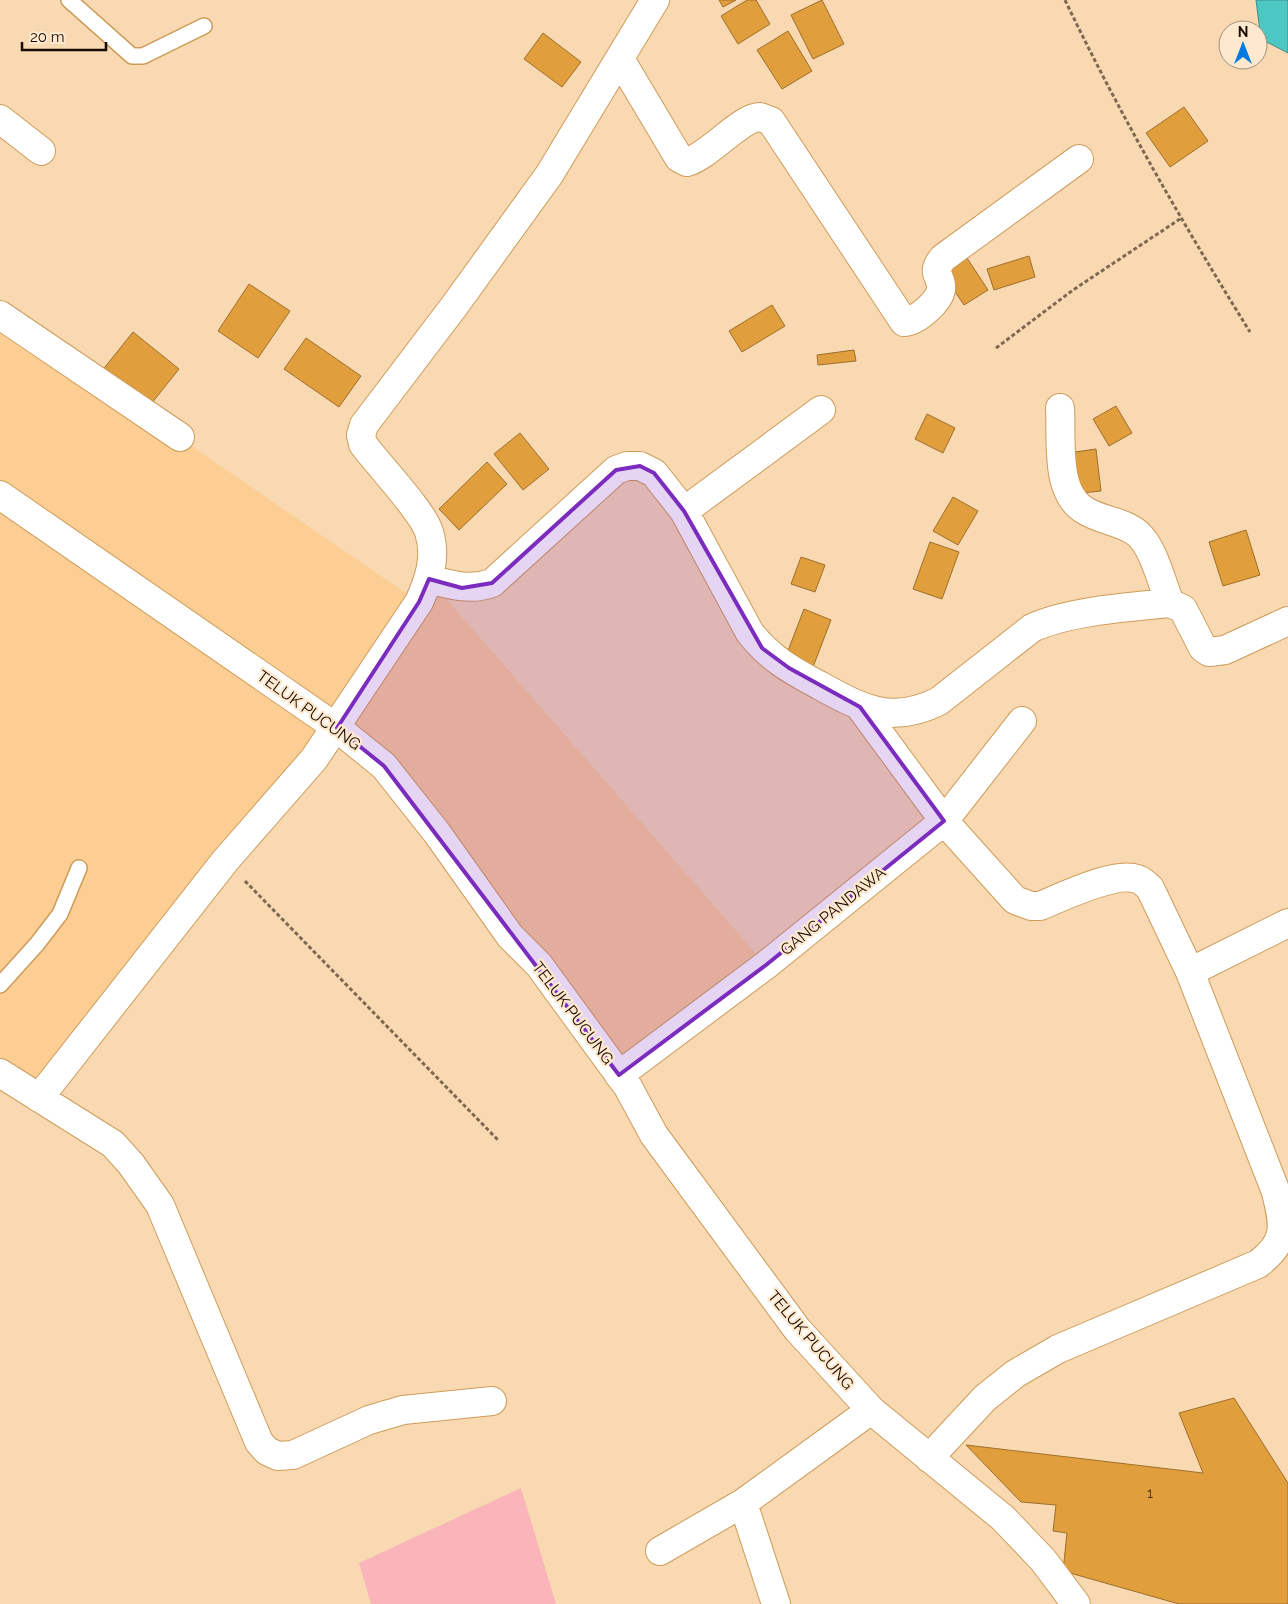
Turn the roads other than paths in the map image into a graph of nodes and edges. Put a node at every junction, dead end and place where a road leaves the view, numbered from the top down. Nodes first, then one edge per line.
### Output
1 (69, 0) edge
2 (655, 0) edge
3 (204, 26) dead end
4 (620, 59) junction
5 (0, 119) edge
6 (40, 151) dead end
7 (1079, 159) dead end
8 (0, 315) edge
9 (1060, 408) dead end
10 (821, 410) dead end
11 (180, 437) dead end
12 (0, 495) edge
13 (684, 512) junction
14 (429, 579) junction
15 (1170, 603) junction
16 (1288, 621) edge
17 (860, 707) junction
18 (1022, 721) dead end
19 (337, 728) junction
20 (944, 821) junction
21 (79, 868) dead end
22 (1288, 924) edge
23 (1190, 972) junction
24 (0, 985) edge
25 (0, 1073) edge
26 (619, 1075) junction
27 (39, 1098) junction
28 (1284, 1250) edge
29 (492, 1402) dead end
30 (871, 1410) junction
31 (929, 1458) junction
32 (744, 1503) junction
33 (660, 1551) dead end
34 (776, 1604) edge
35 (1076, 1604) edge

1 - 3 lane
2 - 4 street
4 - 7 street
4 - 14 street
5 - 6 street
8 - 11 street
9 - 15 street
10 - 13 street
12 - 19 street, TELUK PUCUNG
13 - 14 street
13 - 17 street
14 - 19 street
15 - 16 street
15 - 17 street
17 - 20 street
18 - 20 street, GANG PANDAWA
19 - 26 street, TELUK PUCUNG
19 - 27 street
20 - 23 street
20 - 26 street, GANG PANDAWA
21 - 24 lane
22 - 23 street
23 - 28 street
25 - 27 street
26 - 30 street, TELUK PUCUNG
27 - 29 street
28 - 31 street
30 - 31 street, TELUK PUCUNG
30 - 32 street
31 - 35 street, TELUK PUCUNG
32 - 33 street
32 - 34 street

